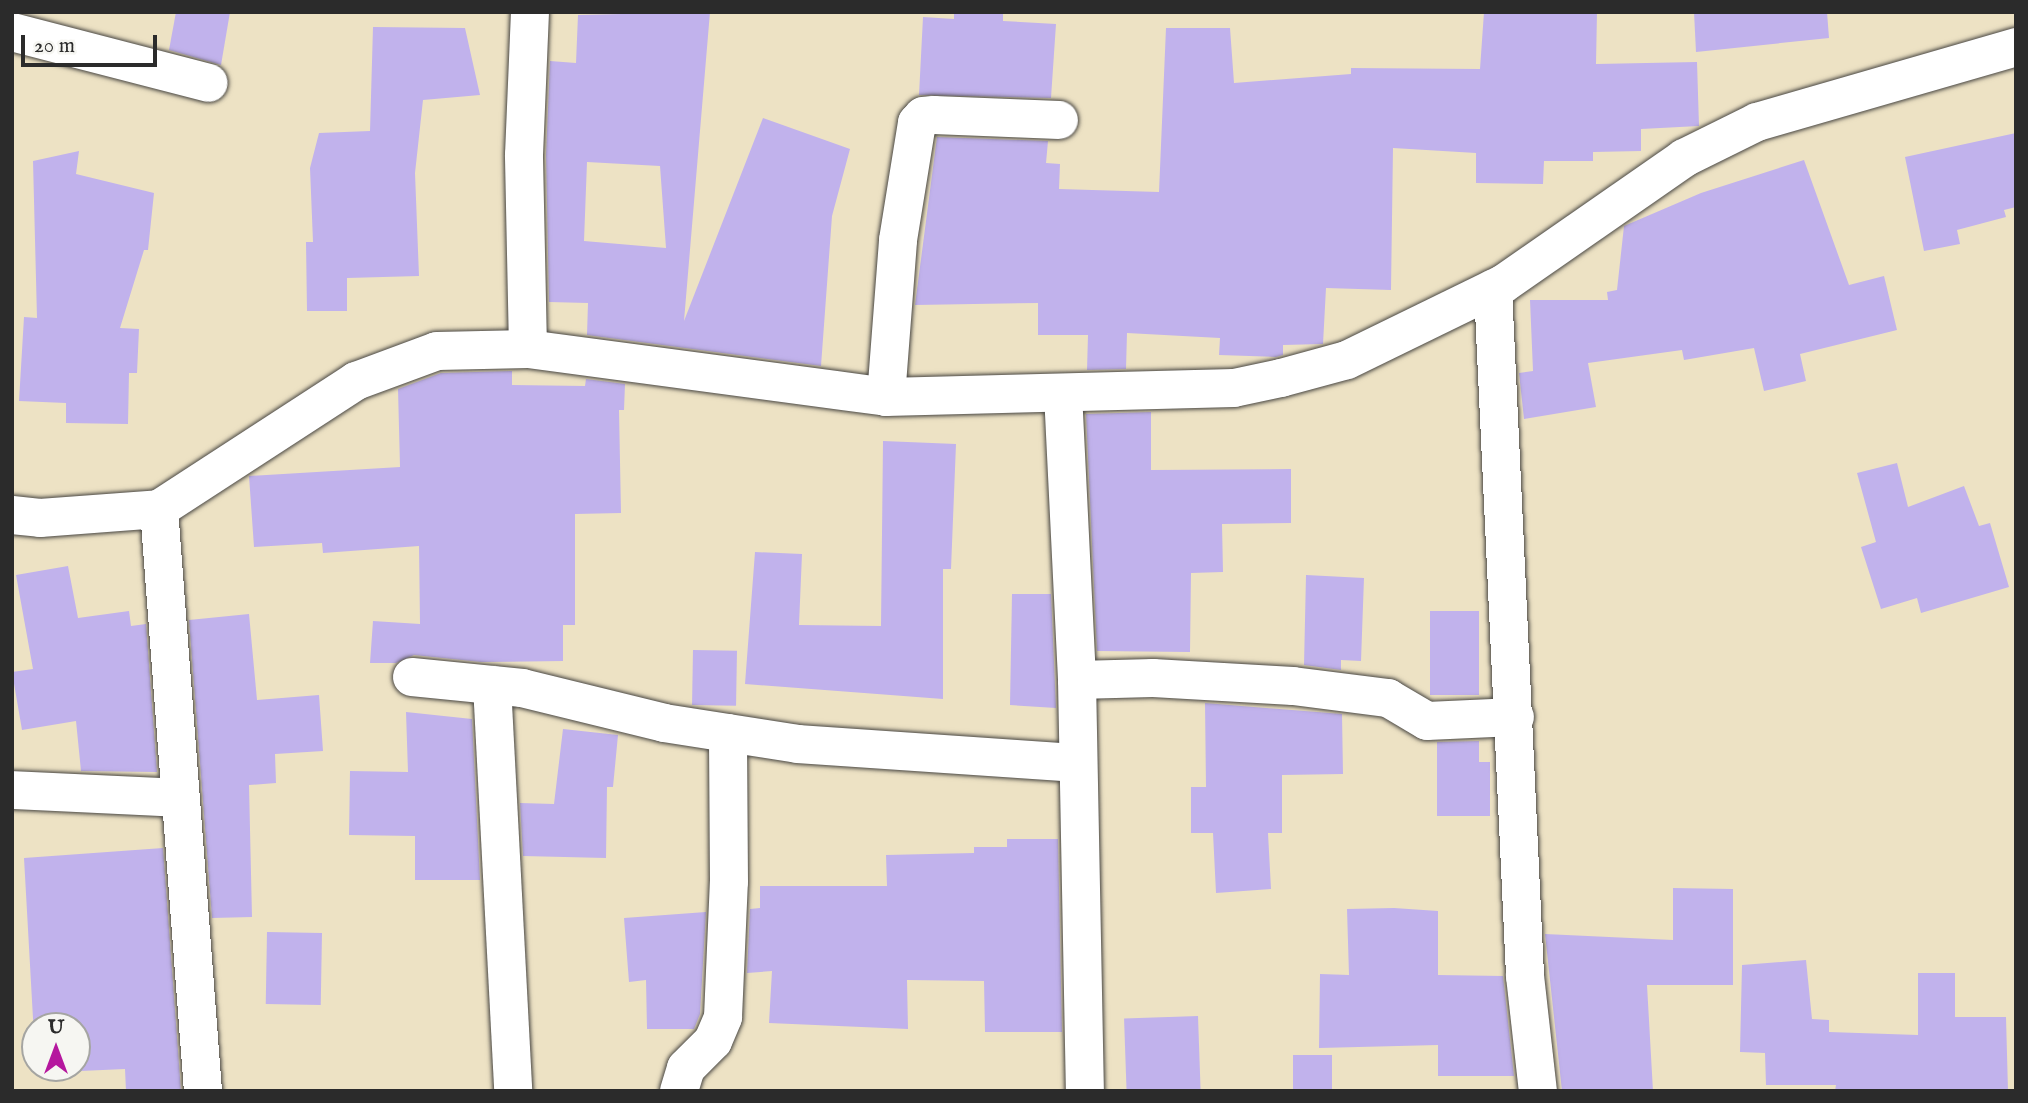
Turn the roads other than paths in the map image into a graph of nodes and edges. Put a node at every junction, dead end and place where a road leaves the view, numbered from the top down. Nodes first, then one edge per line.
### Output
1 (530, 12) edge
2 (12, 32) edge
3 (2016, 47) edge
4 (209, 83) dead end
5 (1059, 120) dead end
6 (1493, 289) junction
7 (528, 349) junction
8 (1063, 393) junction
9 (886, 397) junction
10 (159, 509) junction
11 (12, 515) edge
12 (412, 677) dead end
13 (1077, 680) junction
14 (492, 685) junction
15 (1514, 717) junction
16 (728, 733) junction
17 (1077, 763) junction
18 (12, 790) edge
19 (179, 798) junction
20 (203, 1091) edge
21 (513, 1091) edge
22 (679, 1091) edge
23 (1085, 1091) edge
24 (1538, 1091) edge

1 - 7 street
2 - 4 street
3 - 6 street
5 - 9 street
6 - 8 street
6 - 15 street
7 - 9 street
7 - 10 street
8 - 9 street
8 - 13 street
10 - 11 street
10 - 19 street
12 - 14 street
13 - 15 street
13 - 17 street
14 - 16 street
14 - 21 street
15 - 24 street
16 - 17 street
16 - 22 street
17 - 23 street
18 - 19 street
19 - 20 street

